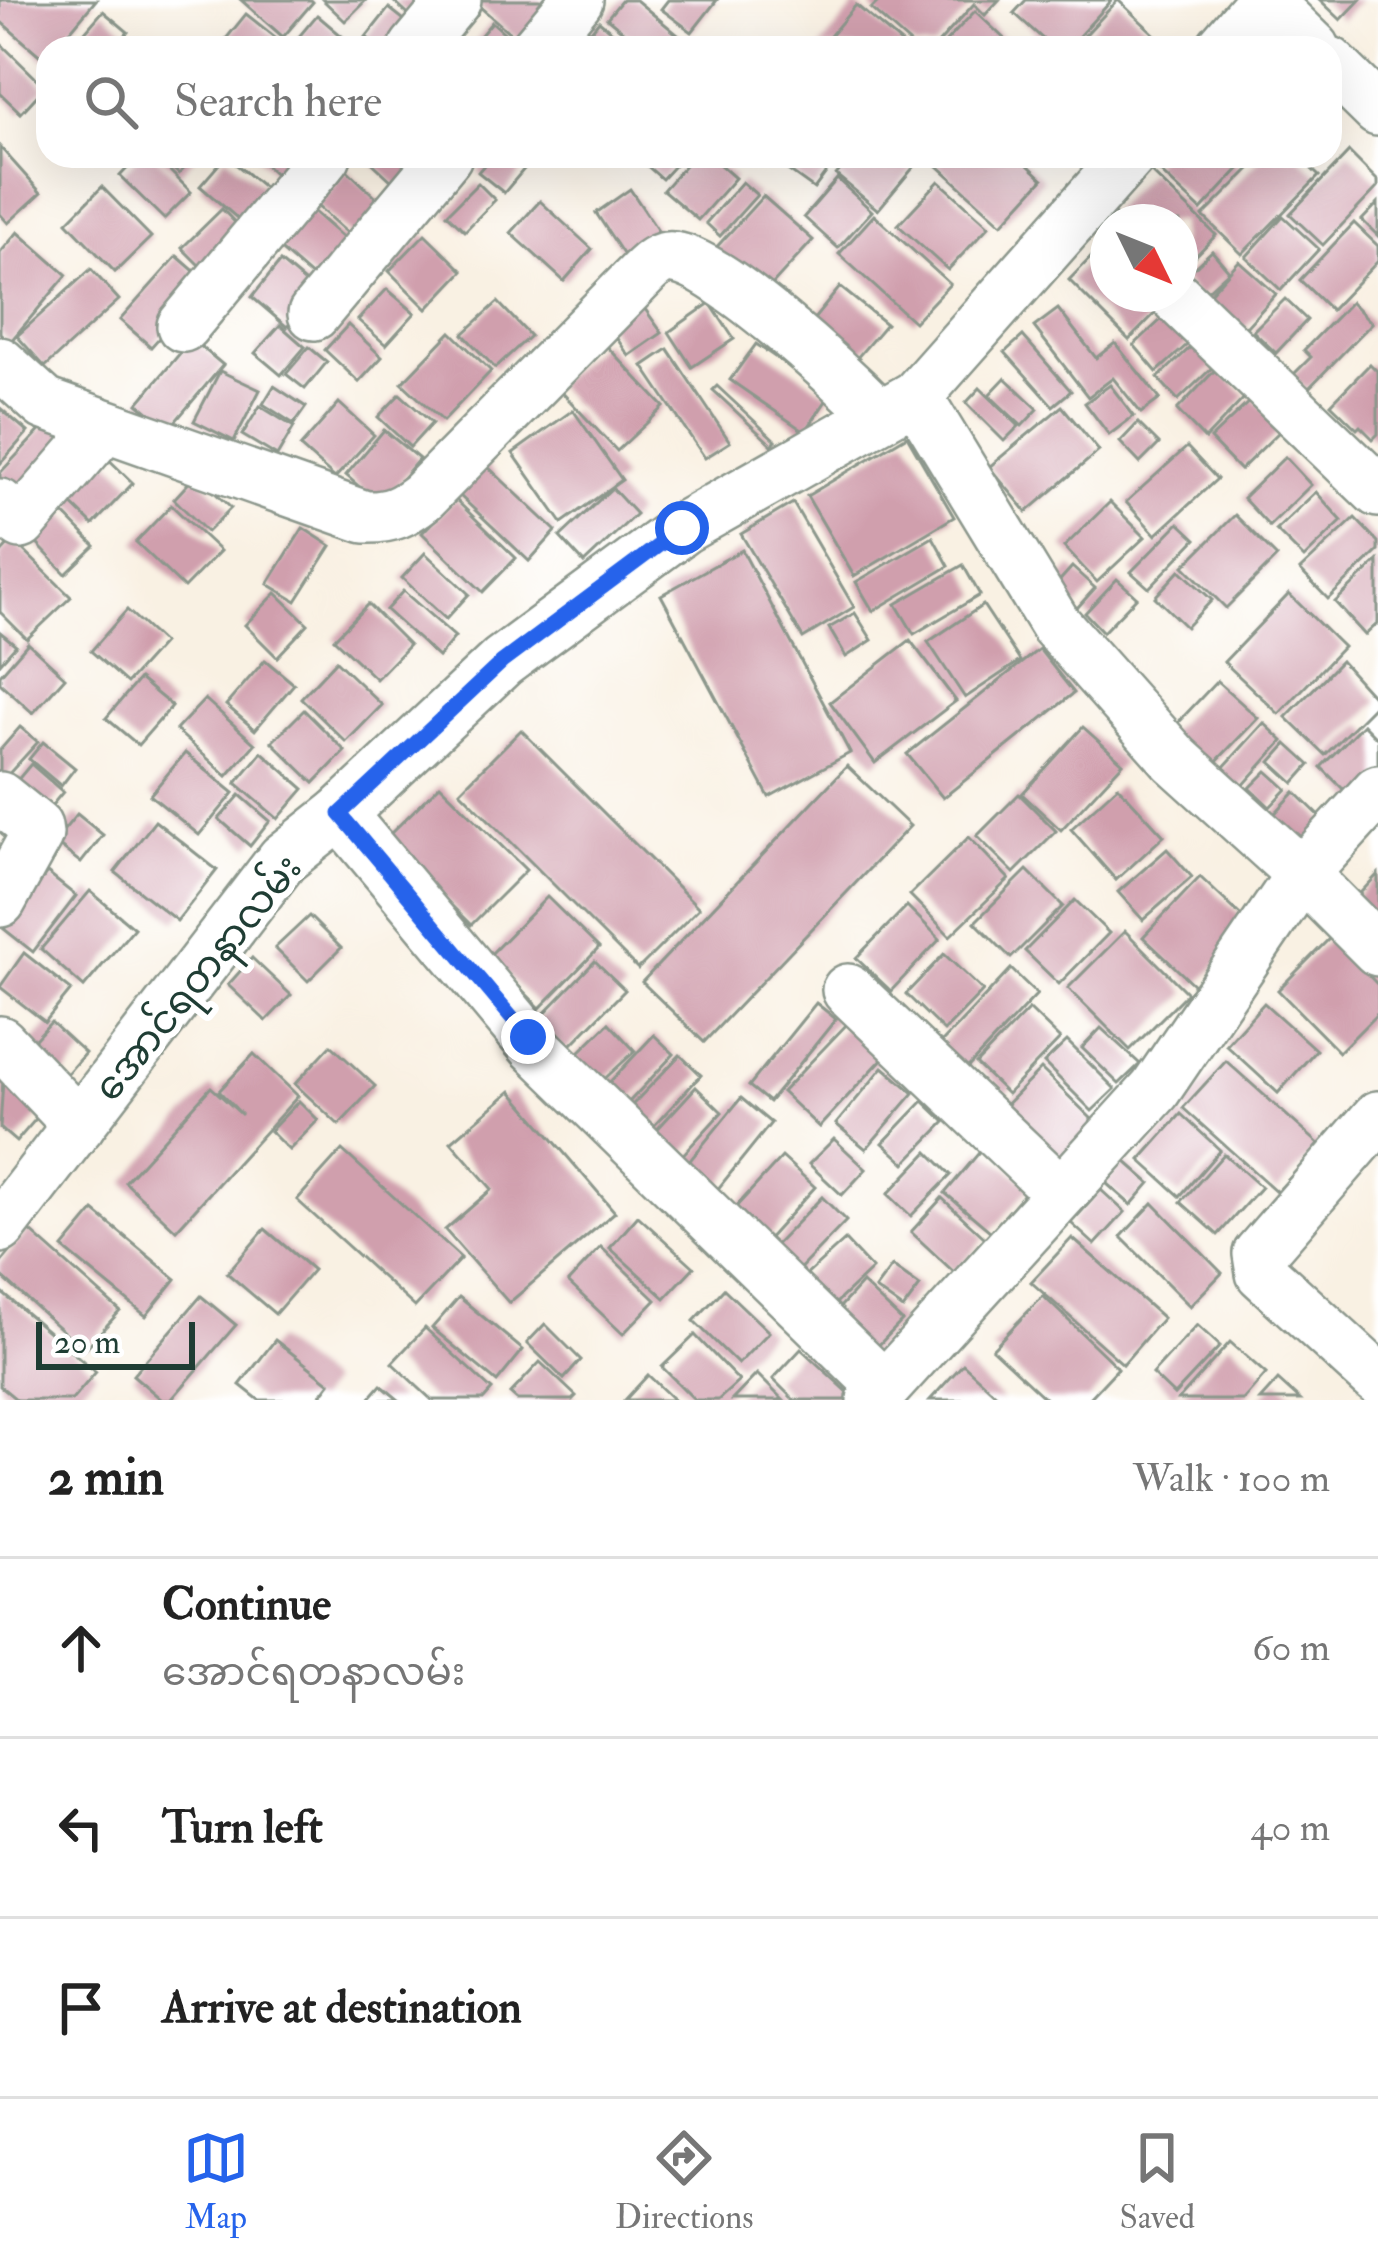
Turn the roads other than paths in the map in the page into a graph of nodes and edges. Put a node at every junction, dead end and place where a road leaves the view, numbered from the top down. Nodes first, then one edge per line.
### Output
1 (455, 0) edge
2 (577, 0) edge
3 (1264, 0) edge
4 (425, 36) edge
5 (547, 36) edge
6 (1232, 36) edge
7 (1302, 36) edge
8 (1342, 75) edge
9 (1378, 110) edge
10 (315, 168) edge
11 (436, 168) edge
12 (1124, 168) edge
13 (1105, 204) edge
14 (1090, 228) edge
15 (1192, 312) edge
16 (314, 314) dead end
17 (183, 326) dead end
18 (0, 363) edge
19 (897, 405) junction
20 (104, 426) junction
21 (1378, 491) edge
22 (7, 524) edge
23 (1378, 791) edge
24 (0, 798) edge
25 (340, 814) junction
26 (1302, 874) junction
27 (0, 902) edge
28 (1378, 950) edge
29 (848, 990) dead end
30 (0, 1042) edge
31 (1378, 1117) edge
32 (79, 1125) junction
33 (1061, 1193) junction
34 (0, 1227) edge
35 (1378, 1379) edge
36 (878, 1394) edge

1 - 4 street
2 - 5 street
3 - 6 street
3 - 7 street
8 - 9 street
10 - 17 street
11 - 16 street
12 - 13 street, အောင်ရတနာလမ်း
14 - 19 street, အောင်ရတနာလမ်း
15 - 21 street
18 - 20 street
19 - 20 street
19 - 25 street, အောင်ရတနာလမ်း
19 - 26 street
20 - 22 street
23 - 26 street
24 - 27 street
25 - 32 street, အောင်ရတနာလမ်း
25 - 36 street
26 - 28 street
26 - 33 street
29 - 33 street
30 - 32 street
31 - 35 street
32 - 34 street, အောင်ရတနာလမ်း
33 - 36 street

